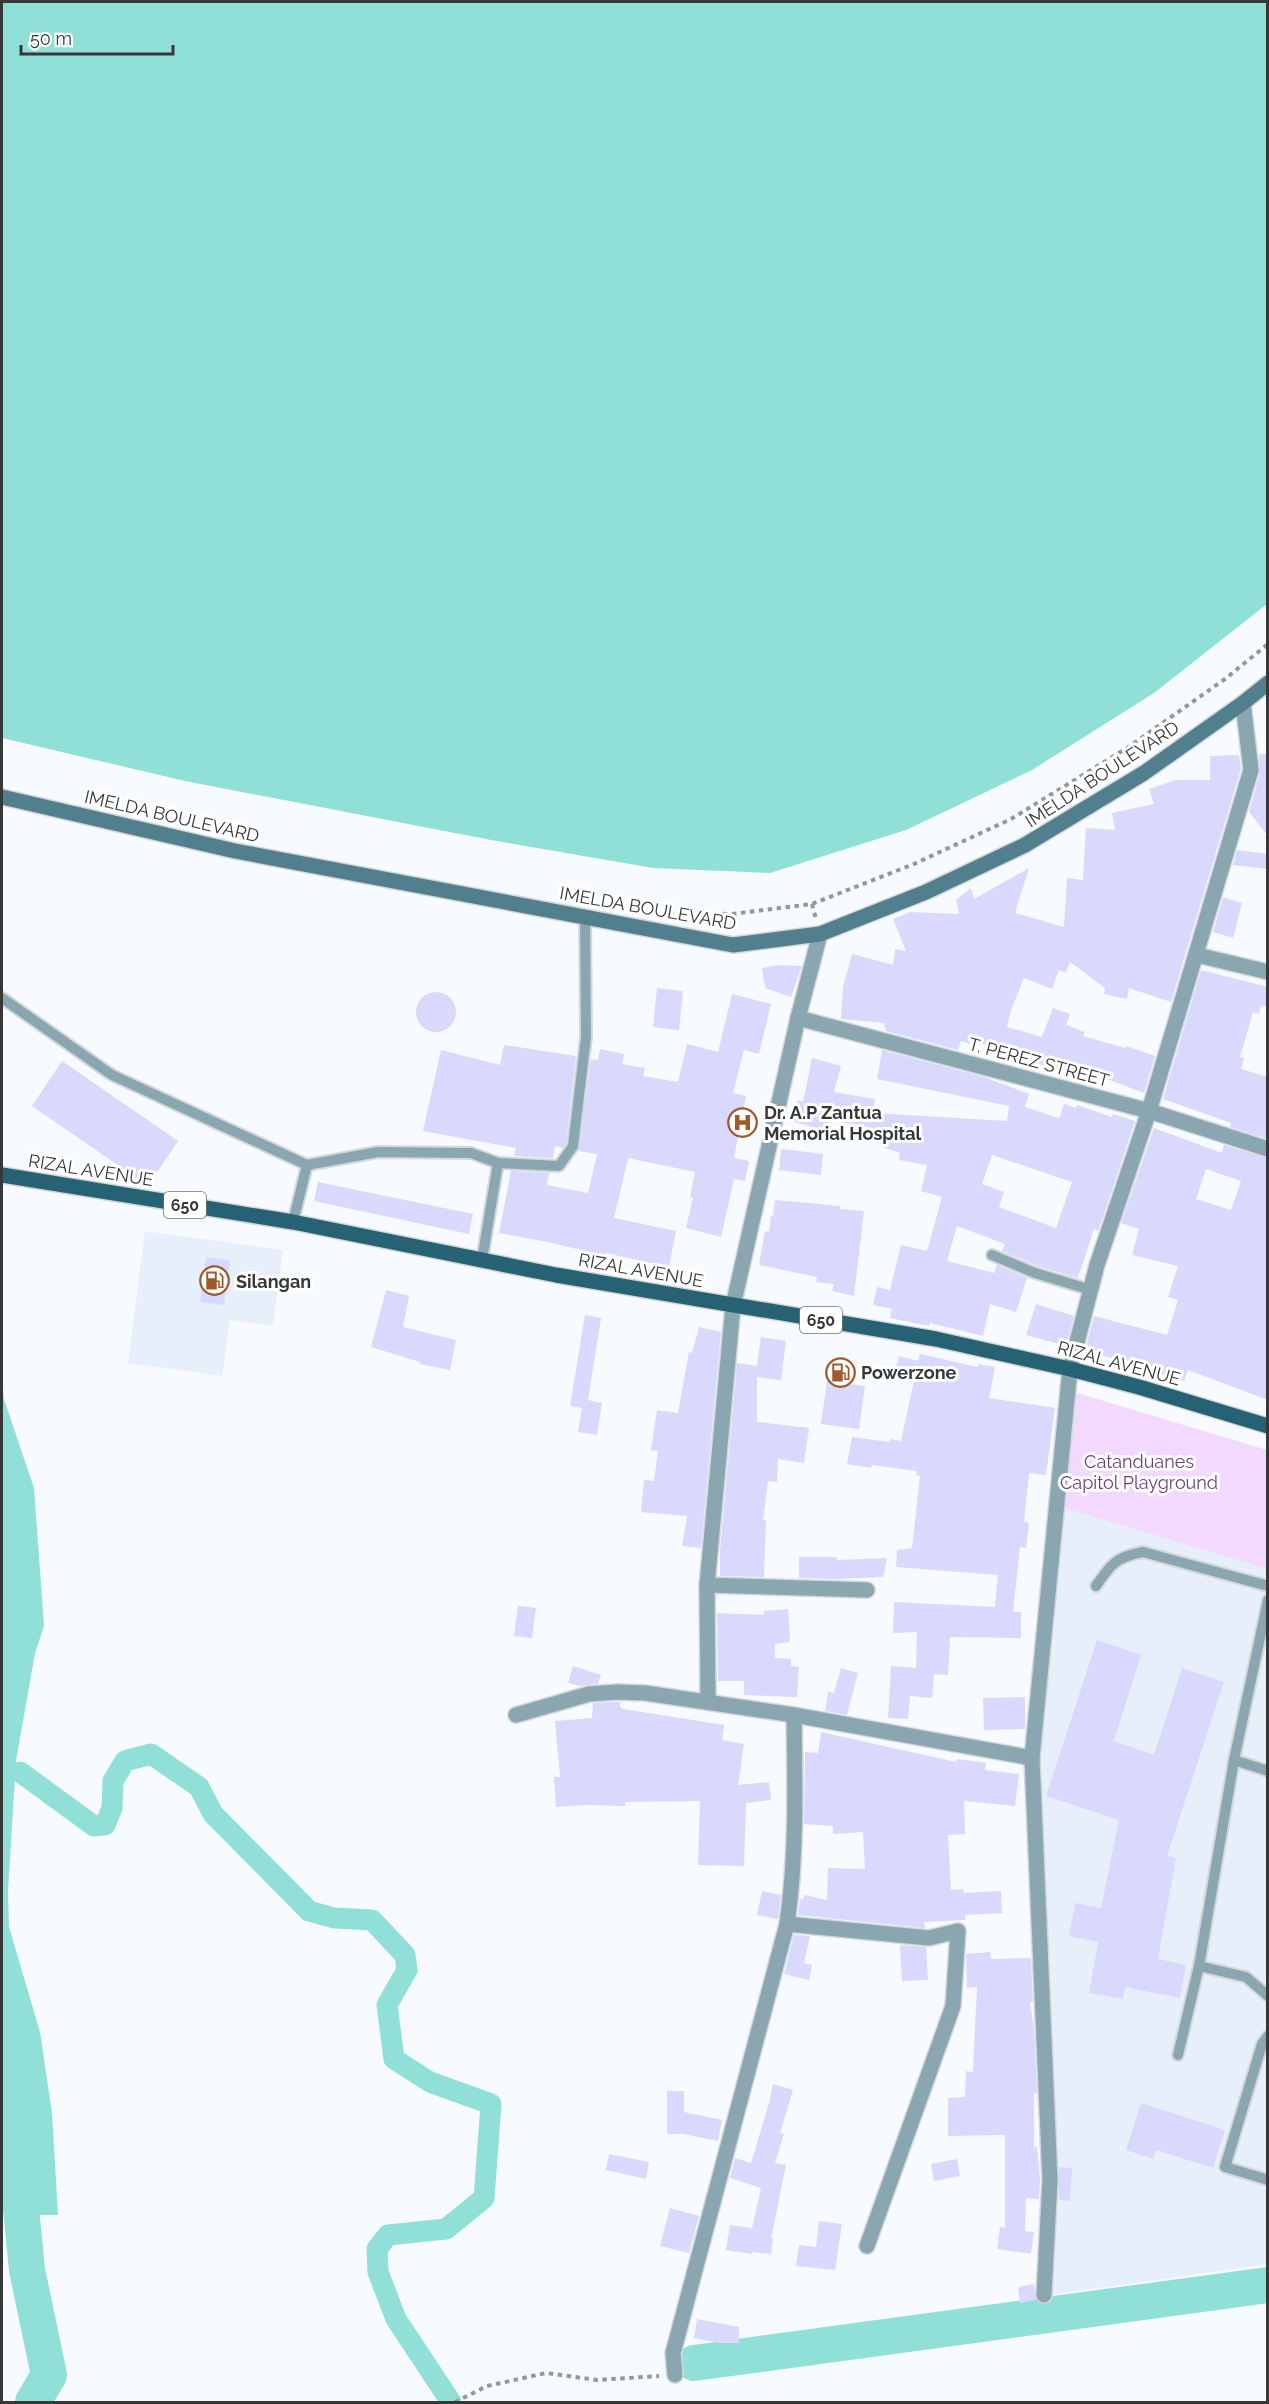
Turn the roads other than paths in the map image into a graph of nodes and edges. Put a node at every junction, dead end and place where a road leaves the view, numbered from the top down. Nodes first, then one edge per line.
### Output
1 (1268, 683) edge
2 (1243, 703) junction
3 (1251, 770) junction
4 (1268, 770) edge
5 (2, 797) edge
6 (585, 917) junction
7 (820, 934) junction
8 (1197, 955) junction
9 (1268, 972) edge
10 (2, 998) edge
11 (798, 1018) junction
12 (1149, 1112) junction
13 (1268, 1149) edge
14 (498, 1162) junction
15 (308, 1165) junction
16 (2, 1175) edge
17 (293, 1222) junction
18 (992, 1255) dead end
19 (482, 1260) junction
20 (1091, 1290) junction
21 (733, 1306) junction
22 (1070, 1369) junction
23 (1268, 1426) edge
24 (707, 1586) junction
25 (1096, 1586) dead end
26 (1268, 1586) edge
27 (867, 1590) dead end
28 (1268, 1600) edge
29 (708, 1701) junction
30 (516, 1715) dead end
31 (794, 1715) junction
32 (1032, 1758) junction
33 (1234, 1760) junction
34 (1268, 1771) edge
35 (787, 1924) junction
36 (1199, 1966) junction
37 (1268, 1996) edge
38 (1268, 2036) edge
39 (1178, 2055) dead end
40 (1268, 2180) edge
41 (867, 2246) dead end
42 (1044, 2295) dead end
43 (675, 2375) road end

1 - 2 main road, IMELDA BOULEVARD
2 - 3 street
2 - 7 main road, IMELDA BOULEVARD
3 - 4 street
3 - 8 street
5 - 6 main road, IMELDA BOULEVARD
6 - 7 main road, IMELDA BOULEVARD
6 - 14 lane
7 - 11 street
8 - 9 street
8 - 12 street
10 - 15 lane
11 - 12 street, T. PEREZ STREET
11 - 21 street
12 - 13 street, T. PEREZ STREET
12 - 20 street
14 - 15 lane
14 - 19 lane
15 - 17 lane
16 - 17 main road, RIZAL AVENUE / 650
17 - 19 main road, RIZAL AVENUE / 650
18 - 20 lane
19 - 21 main road, RIZAL AVENUE / 650
20 - 22 street
21 - 22 main road, RIZAL AVENUE / 650
21 - 24 street
22 - 23 main road, RIZAL AVENUE / 650
22 - 32 street
24 - 27 street
24 - 29 street
25 - 26 lane
28 - 33 lane
29 - 30 street
29 - 31 street
31 - 32 street
31 - 35 street
32 - 42 street
33 - 34 lane
33 - 36 lane
35 - 41 street
35 - 43 street
36 - 37 lane
36 - 39 lane
38 - 40 lane

